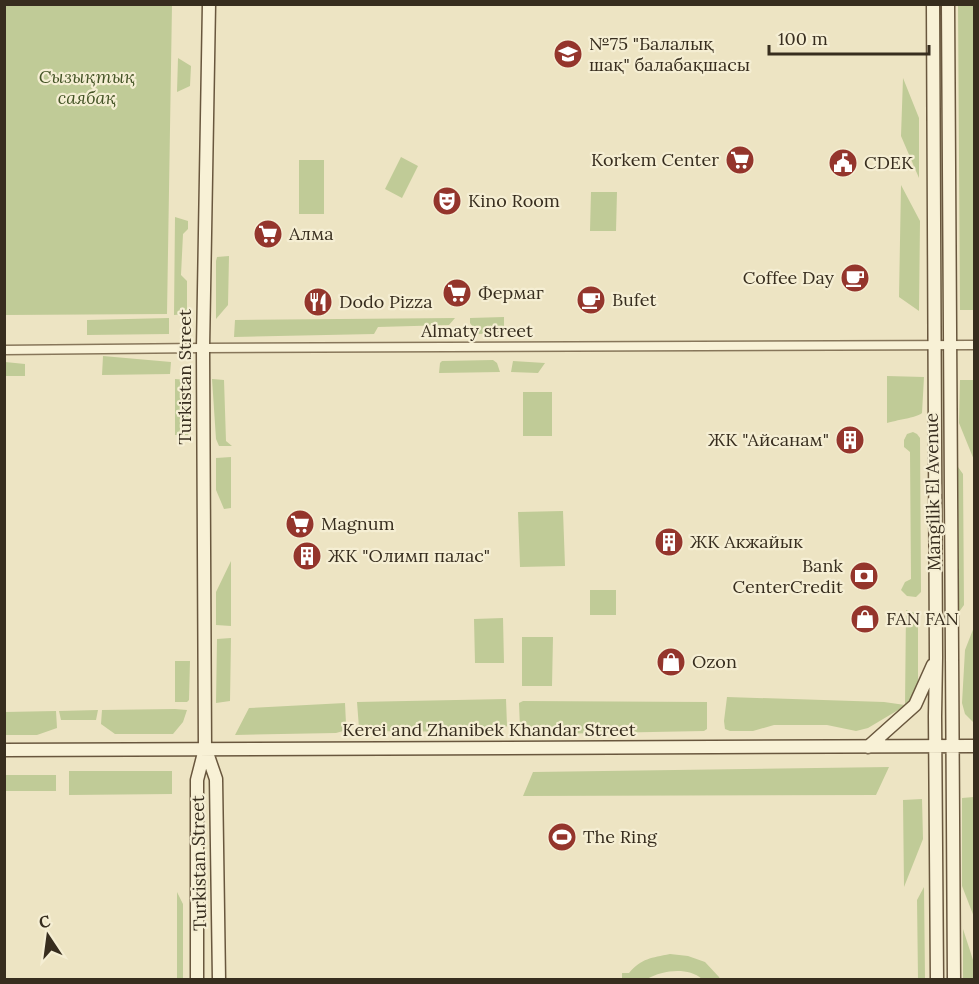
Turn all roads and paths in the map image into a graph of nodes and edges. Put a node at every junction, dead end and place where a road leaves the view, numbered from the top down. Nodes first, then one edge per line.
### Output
1 (209, 4) edge
2 (933, 4) edge
3 (948, 4) edge
4 (975, 345) edge
5 (934, 346) junction
6 (950, 346) junction
7 (203, 348) junction
8 (4, 350) edge
9 (936, 658) junction
10 (935, 746) junction
11 (953, 746) junction
12 (975, 746) edge
13 (868, 747) junction
14 (205, 749) junction
15 (4, 750) edge
16 (197, 980) edge
17 (219, 980) edge
18 (937, 980) edge
19 (954, 980) edge

1 - 7 main road, Turkistan Street
2 - 5 main road, Mangilik El Avenue
3 - 6 main road, Mangilik El Avenue
4 - 6 street, Almaty street
5 - 6 street, Almaty street
5 - 7 street, Almaty street
5 - 9 main road, Mangilik El Avenue
6 - 11 main road, Mangilik El Avenue
7 - 8 street, Almaty street
7 - 14 main road, Turkistan Street
9 - 10 main road, Mangilik El Avenue
9 - 13 main road
10 - 11 main road, Kerei and Zhanibek Khandar Street
10 - 13 main road, Kerei and Zhanibek Khandar Street
10 - 18 main road, Mangilik El Avenue
11 - 12 main road, Kerei and Zhanibek Khandar Street
11 - 19 main road, Mangilik El Avenue
13 - 14 main road, Kerei and Zhanibek Khandar Street
14 - 15 main road, Kerei and Zhanibek Khandar Street
14 - 16 main road, Turkistan Street
14 - 17 main road, Turkistan Street

